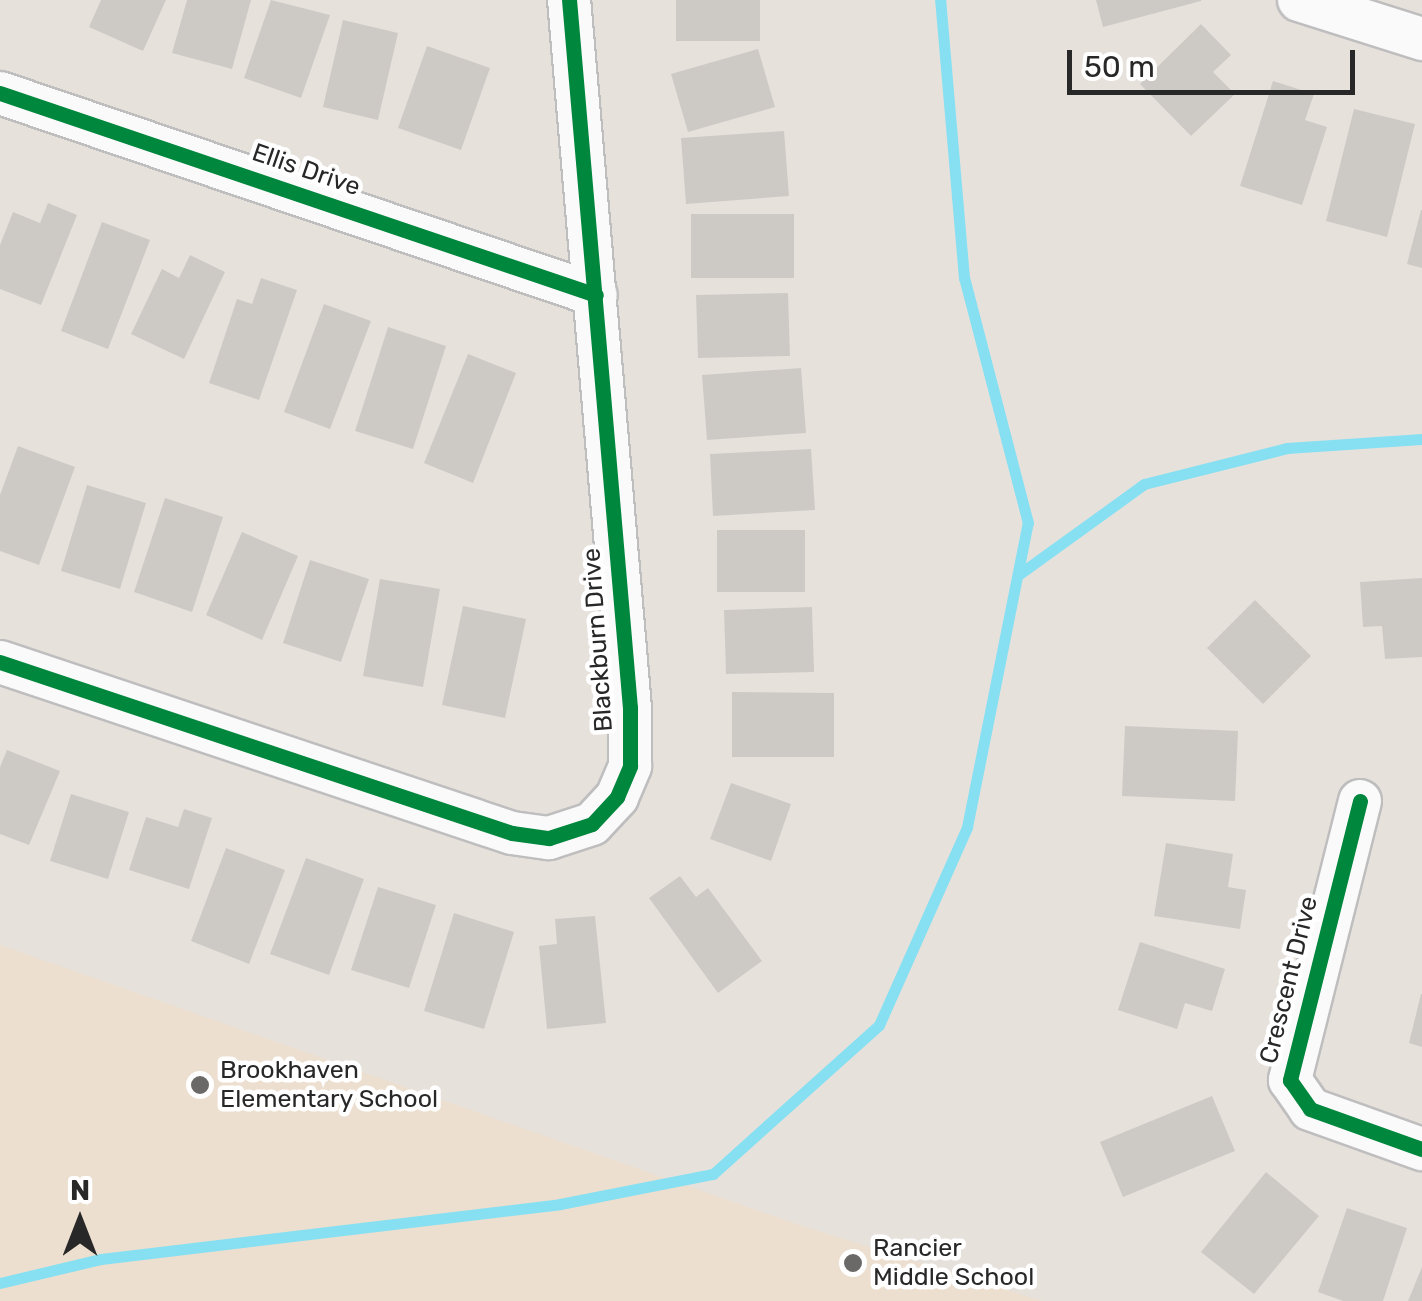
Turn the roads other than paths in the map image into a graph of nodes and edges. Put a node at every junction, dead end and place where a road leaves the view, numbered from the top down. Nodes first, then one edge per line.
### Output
1 (569, 0) edge
2 (1299, 0) edge
3 (1422, 39) edge
4 (0, 94) edge
5 (596, 295) junction
6 (0, 662) edge
7 (1360, 801) dead end
8 (1422, 1149) edge

1 - 5 street, Blackburn Drive
2 - 3 street
4 - 5 street, Ellis Drive
5 - 6 street, Blackburn Drive
7 - 8 street, Crescent Drive

